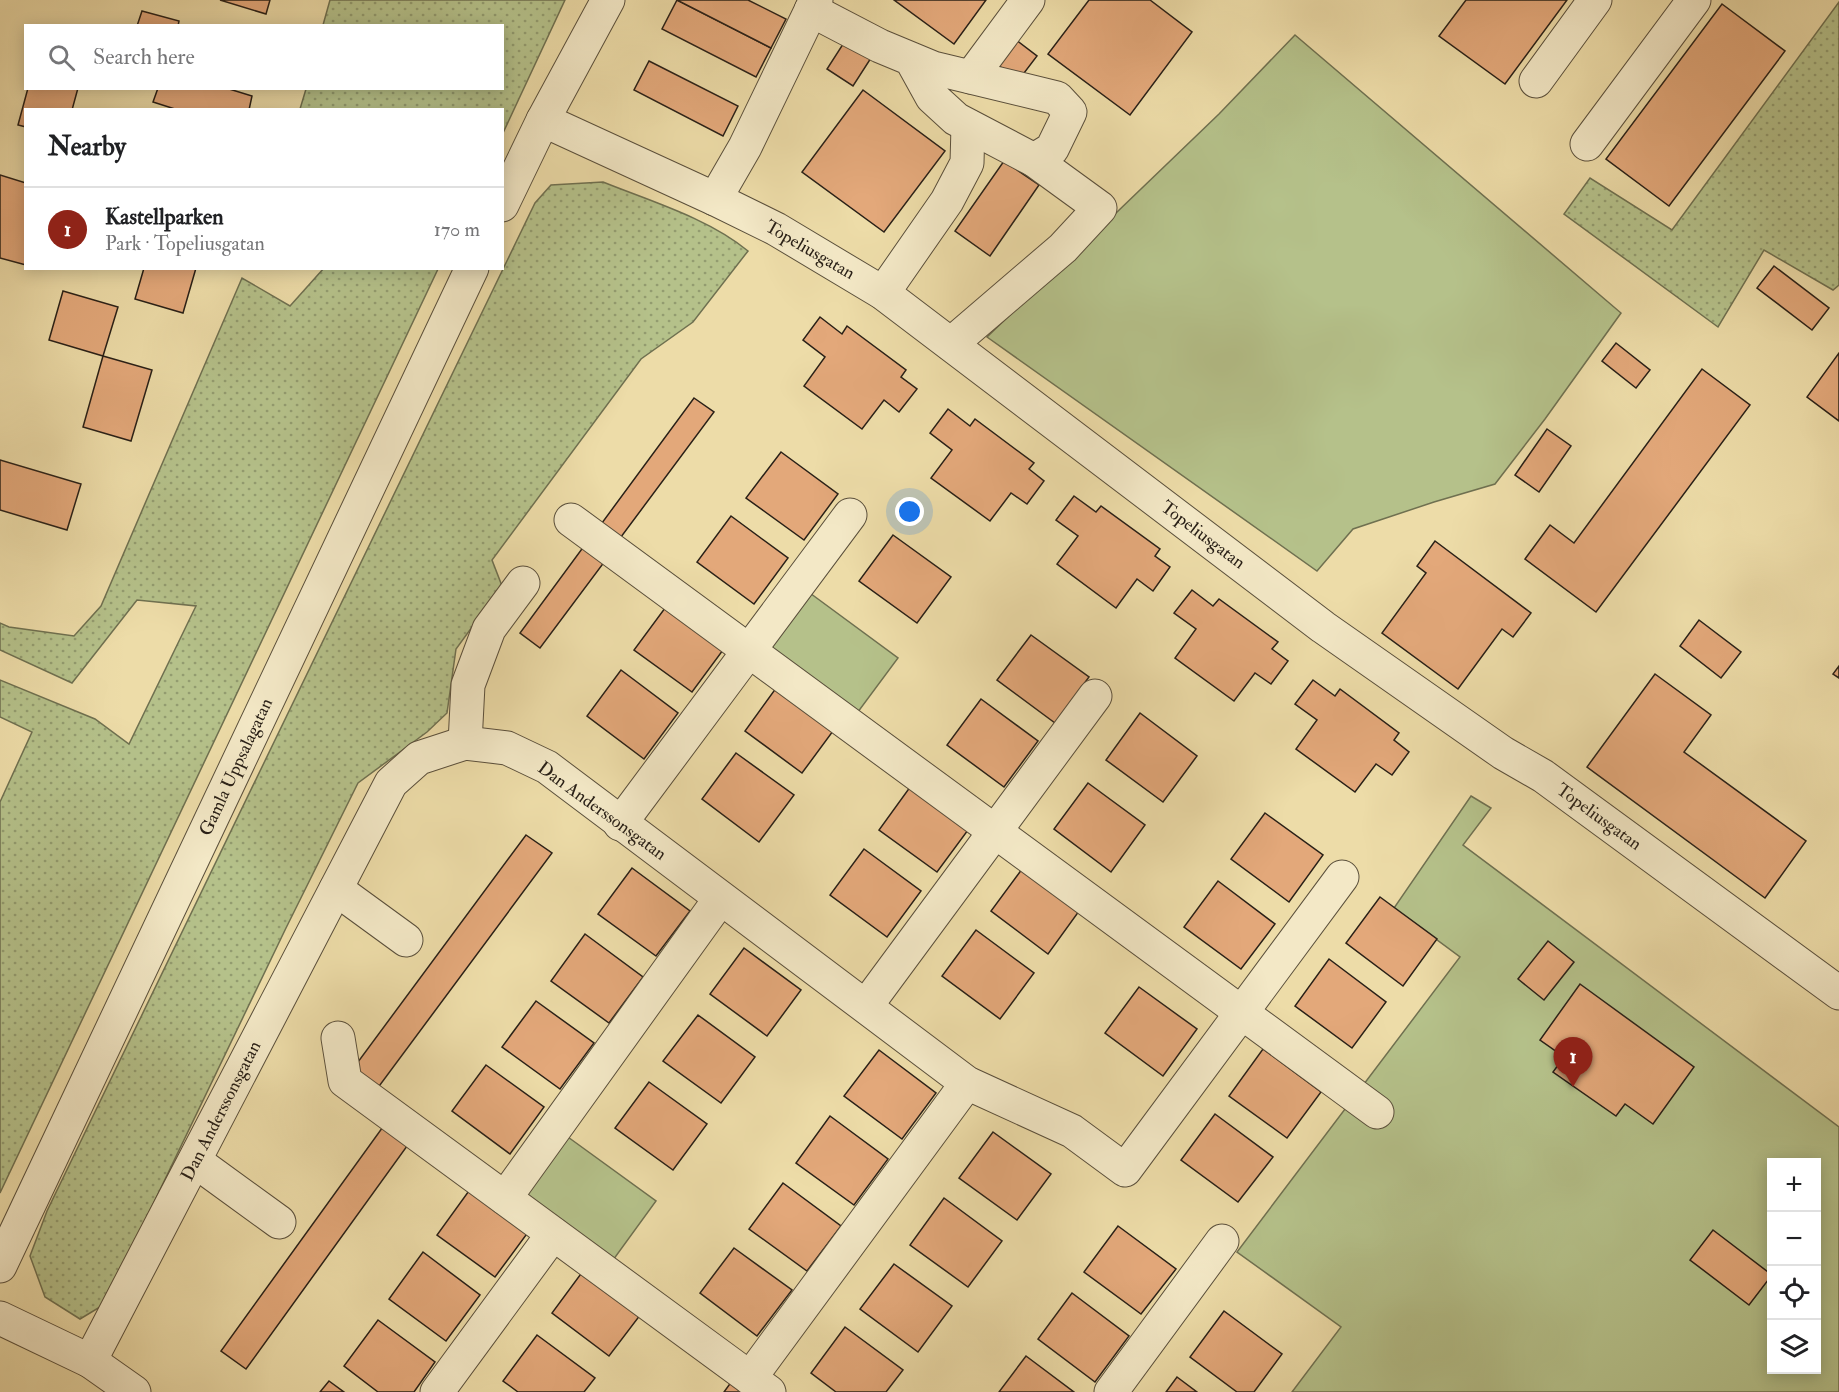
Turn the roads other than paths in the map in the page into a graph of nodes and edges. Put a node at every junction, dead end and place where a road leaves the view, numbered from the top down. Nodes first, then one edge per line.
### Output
1 (609, 0) edge
2 (1028, 0) edge
3 (1595, 0) edge
4 (1694, 0) edge
5 (814, 5) edge
6 (911, 59) junction
7 (971, 77) junction
8 (1536, 81) dead end
9 (543, 120) junction
10 (968, 126) junction
11 (1587, 144) dead end
12 (1034, 160) junction
13 (715, 199) junction
14 (504, 201) edge
15 (471, 270) edge
16 (883, 293) junction
17 (951, 344) junction
18 (850, 515) dead end
19 (571, 520) dead end
20 (523, 583) dead end
21 (750, 651) junction
22 (1095, 696) dead end
23 (465, 743) junction
24 (620, 824) junction
25 (995, 831) junction
26 (1342, 877) dead end
27 (336, 888) junction
28 (720, 899) junction
29 (406, 940) dead end
30 (1839, 993) edge
31 (866, 1006) junction
32 (1242, 1012) junction
33 (338, 1038) dead end
34 (967, 1083) junction
35 (1377, 1112) dead end
36 (195, 1161) junction
37 (505, 1198) junction
38 (279, 1222) dead end
39 (553, 1234) junction
40 (1222, 1241) dead end
41 (0, 1266) edge
42 (0, 1318) edge
43 (90, 1361) junction
44 (760, 1385) edge
45 (134, 1392) edge
46 (436, 1392) edge
47 (1111, 1392) edge

1 - 9 street
2 - 7 street
3 - 8 street
4 - 11 street
5 - 6 street
5 - 13 street
6 - 7 street
6 - 10 street
7 - 12 street
9 - 13 street, Topeliusgatan
9 - 14 street
10 - 12 street
10 - 16 street
12 - 17 street
13 - 16 street, Topeliusgatan
15 - 41 street, Gamla Uppsalagatan
16 - 17 street, Topeliusgatan
17 - 30 street, Topeliusgatan
18 - 21 street
19 - 21 street
20 - 23 street
21 - 24 street
21 - 25 street
22 - 25 street
23 - 24 street, Dan Anderssonsgatan
23 - 27 street, Dan Anderssonsgatan
24 - 28 street, Dan Anderssonsgatan
25 - 31 street
25 - 32 street
26 - 32 street
27 - 29 street
27 - 36 street, Dan Anderssonsgatan
28 - 31 street, Dan Anderssonsgatan
28 - 37 street
31 - 34 street, Dan Anderssonsgatan
32 - 34 street, Dan Anderssonsgatan
32 - 35 street
33 - 37 street
34 - 44 street
36 - 38 street
36 - 43 street, Dan Anderssonsgatan
37 - 39 street
39 - 44 street
39 - 46 street
40 - 47 street
42 - 43 street
43 - 45 street

